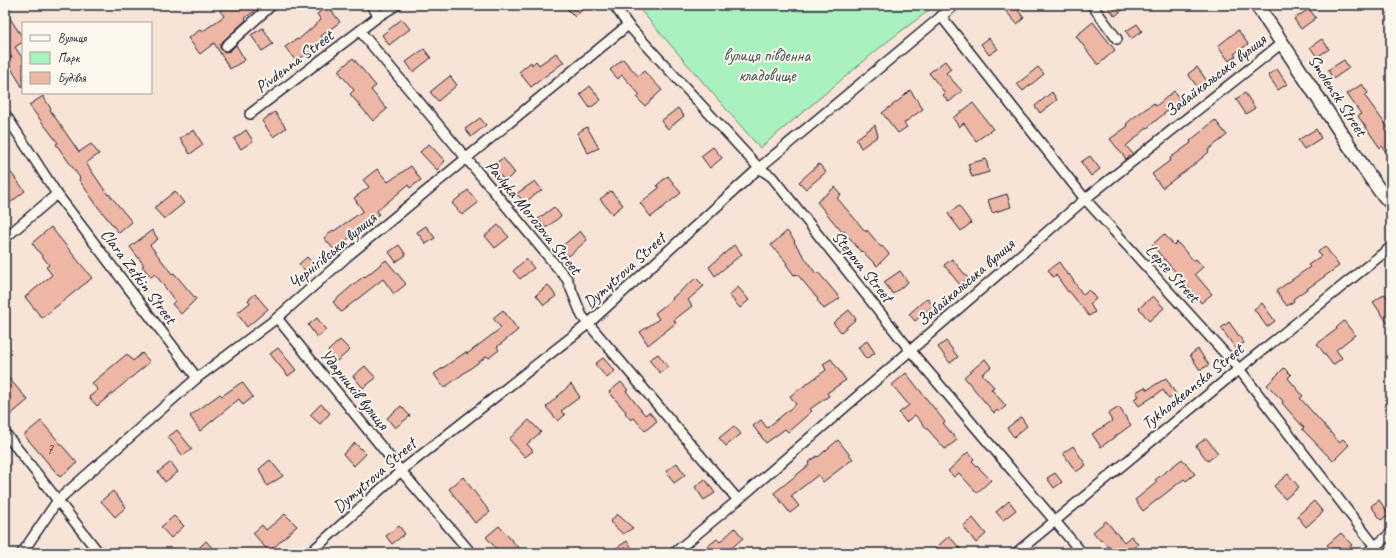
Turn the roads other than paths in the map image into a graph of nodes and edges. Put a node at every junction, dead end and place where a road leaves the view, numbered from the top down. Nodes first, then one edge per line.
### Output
1 (272, 5) edge
2 (371, 5) edge
3 (397, 5) edge
4 (614, 5) edge
5 (955, 5) edge
6 (1092, 5) edge
7 (1257, 5) edge
8 (379, 16) junction
9 (941, 16) junction
10 (628, 25) junction
11 (360, 31) junction
12 (1117, 39) dead end
13 (1282, 43) junction
14 (226, 46) dead end
15 (5, 114) edge
16 (250, 114) dead end
17 (466, 159) junction
18 (759, 168) junction
19 (57, 194) junction
20 (1085, 199) junction
21 (1391, 203) edge
22 (5, 238) edge
23 (1391, 247) edge
24 (277, 318) junction
25 (588, 324) junction
26 (910, 350) junction
27 (1238, 369) junction
28 (196, 378) junction
29 (5, 433) edge
30 (401, 471) junction
31 (58, 500) junction
32 (738, 500) junction
33 (1055, 520) junction
34 (1391, 533) edge
35 (1374, 551) edge
36 (22, 553) edge
37 (99, 553) edge
38 (310, 553) edge
39 (471, 553) edge
40 (674, 553) edge
41 (1016, 553) edge
42 (1082, 553) edge

1 - 14 street
2 - 8 street
3 - 8 street, Pivdenna Street
4 - 10 street, Stepova Street
5 - 9 street, Dymytrova Street
6 - 12 street
7 - 13 street, Smolensk Street
8 - 11 street, Pivdenna Street
9 - 18 street, Dymytrova Street
9 - 20 street, Lepse Street
10 - 17 street, Чернігівська вулиця
10 - 18 street, Stepova Street
11 - 16 street, Pivdenna Street
11 - 17 street, Pavlyka Morozova Street
13 - 20 street, Забайкальська вулиця
13 - 21 street, Smolensk Street
15 - 19 street, Clara Zetkin Street
17 - 24 street, Чернігівська вулиця
17 - 25 street, Pavlyka Morozova Street
18 - 25 street, Dymytrova Street
18 - 26 street, Stepova Street
19 - 22 street
19 - 28 street, Clara Zetkin Street
20 - 26 street, Забайкальська вулиця
20 - 27 street, Lepse Street
23 - 27 street, Tykhookeanska Street
24 - 28 street, Чернігівська вулиця
24 - 30 street, Ударників вулиця
25 - 30 street, Dymytrova Street
25 - 32 street, Pavlyka Morozova Street
26 - 32 street, Забайкальська вулиця
26 - 33 street, Stepova Street
27 - 33 street, Tykhookeanska Street
27 - 35 street, Lepse Street
28 - 31 street, Чернігівська вулиця
29 - 31 street
30 - 38 street, Dymytrova Street
30 - 39 street, Ударників вулиця
31 - 36 street, Чернігівська вулиця
31 - 37 street
32 - 40 street, Забайкальська вулиця
33 - 41 street, Tykhookeanska Street
33 - 42 street, Stepova Street
34 - 35 street

